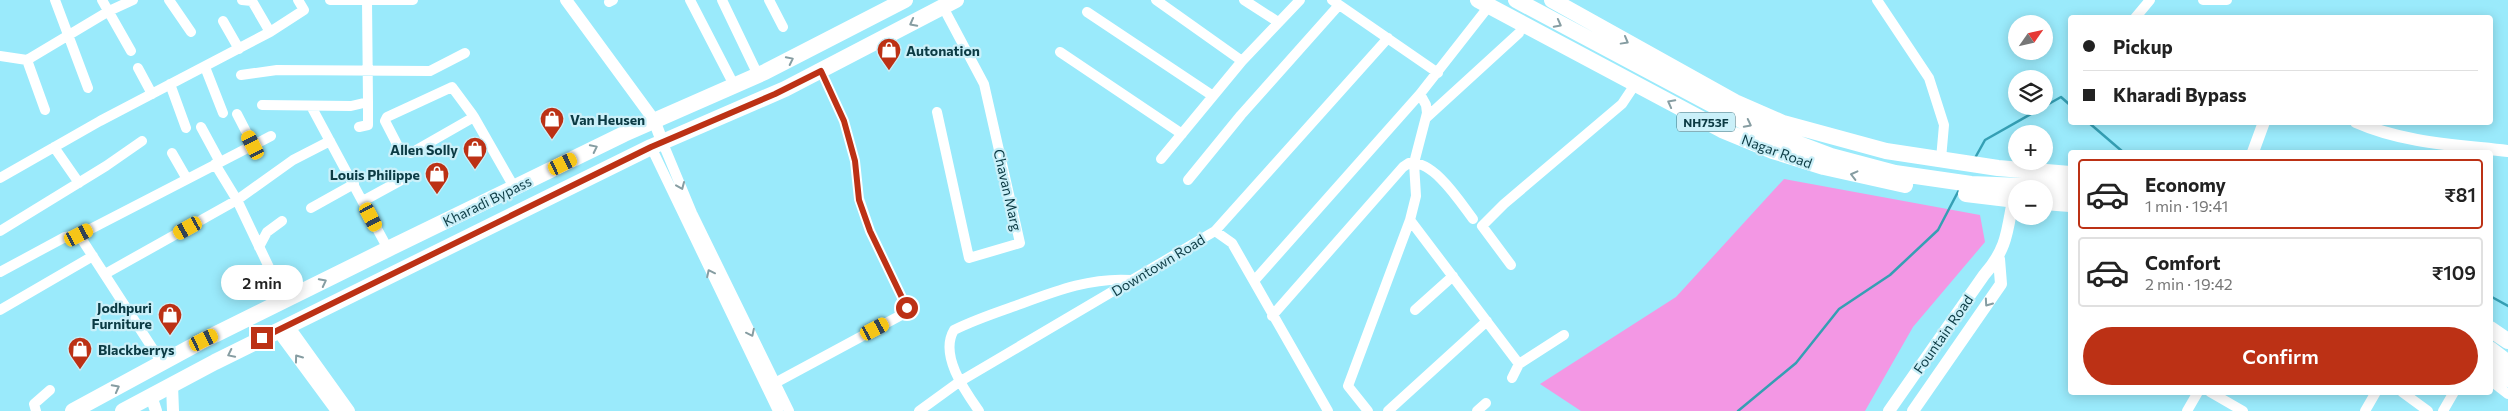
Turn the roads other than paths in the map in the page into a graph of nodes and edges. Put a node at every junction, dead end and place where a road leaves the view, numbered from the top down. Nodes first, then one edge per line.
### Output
1 (55, 0) edge
2 (102, 0) edge
3 (132, 0) edge
4 (169, 0) edge
5 (242, 0) edge
6 (298, 0) edge
7 (330, 0) edge
8 (413, 0) edge
9 (566, 0) edge
10 (690, 0) edge
11 (722, 0) edge
12 (769, 0) edge
13 (905, 0) edge
14 (1156, 0) edge
15 (1244, 0) edge
16 (1300, 0) edge
17 (1516, 0) edge
18 (1552, 0) edge
19 (1876, 0) edge
20 (2150, 0) edge
21 (2203, 0) edge
22 (2227, 0) edge
23 (367, 1) edge
24 (949, 3) edge
25 (1336, 3) edge
26 (1484, 3) edge
27 (109, 11) junction
28 (1088, 12) dead end
29 (2138, 15) edge
30 (223, 21) dead end
31 (1278, 22) junction
32 (783, 27) dead end
33 (191, 32) dead end
34 (270, 32) junction
35 (1519, 33) dead end
36 (68, 35) junction
37 (1388, 38) junction
38 (239, 49) junction
39 (132, 51) dead end
40 (465, 52) dead end
41 (1060, 52) dead end
42 (0, 56) edge
43 (27, 60) junction
44 (1242, 61) junction
45 (205, 67) junction
46 (138, 68) dead end
47 (368, 70) junction
48 (821, 71) junction
49 (1438, 73) junction
50 (241, 75) dead end
51 (758, 75) junction
52 (170, 84) junction
53 (734, 86) junction
54 (88, 88) dead end
55 (1632, 89) dead end
56 (152, 94) junction
57 (1420, 94) junction
58 (1213, 96) junction
59 (368, 102) junction
60 (262, 105) dead end
61 (311, 106) junction
62 (45, 110) dead end
63 (937, 112) dead end
64 (223, 113) dead end
65 (237, 114) dead end
66 (474, 117) junction
67 (1426, 118) junction
68 (649, 122) junction
69 (2263, 125) edge
70 (2363, 125) edge
71 (201, 127) dead end
72 (360, 127) dead end
73 (186, 128) dead end
74 (1182, 134) junction
75 (271, 136) dead end
76 (142, 141) dead end
77 (330, 141) junction
78 (656, 144) junction
79 (253, 145) junction
80 (54, 147) junction
81 (2254, 150) edge
82 (2508, 151) edge
83 (172, 153) dead end
84 (1161, 159) dead end
85 (1941, 159) junction
86 (217, 163) junction
87 (1414, 163) junction
88 (2044, 172) junction
89 (2068, 174) edge
90 (0, 178) edge
91 (406, 178) dead end
92 (187, 179) junction
93 (1188, 180) dead end
94 (2034, 180) edge
95 (79, 183) junction
96 (354, 184) junction
97 (514, 188) junction
98 (1960, 188) junction
99 (2068, 188) edge
100 (2053, 190) edge
101 (2008, 194) edge
102 (237, 200) junction
103 (363, 201) junction
104 (2053, 203) edge
105 (2068, 204) edge
106 (311, 208) dead end
107 (1474, 219) dead end
108 (1410, 220) junction
109 (282, 221) dead end
110 (2008, 225) edge
111 (0, 231) edge
112 (1215, 231) junction
113 (79, 235) junction
114 (259, 248) junction
115 (388, 249) junction
116 (93, 256) junction
117 (1998, 258) junction
118 (1511, 265) dead end
119 (0, 272) edge
120 (105, 274) junction
121 (1453, 276) junction
122 (1132, 280) junction
123 (1254, 281) junction
124 (285, 300) junction
125 (0, 310) edge
126 (1415, 310) dead end
127 (1272, 316) junction
128 (1487, 321) junction
129 (283, 328) junction
130 (2493, 331) edge
131 (1564, 335) dead end
132 (2508, 342) edge
133 (2493, 352) edge
134 (162, 363) junction
135 (2508, 363) edge
136 (1520, 364) junction
137 (2493, 368) edge
138 (1512, 378) dead end
139 (2508, 379) edge
140 (959, 382) junction
141 (2493, 382) edge
142 (775, 383) junction
143 (172, 385) junction
144 (50, 390) dead end
145 (2508, 394) edge
146 (2196, 395) edge
147 (2215, 395) edge
148 (2373, 395) edge
149 (2406, 395) edge
150 (2452, 395) edge
151 (154, 403) edge
152 (1486, 403) dead end
153 (1918, 409) edge
154 (36, 411) edge
155 (73, 411) edge
156 (123, 411) edge
157 (173, 411) edge
158 (338, 411) edge
159 (349, 411) edge
160 (778, 411) edge
161 (789, 411) edge
162 (920, 411) edge
163 (979, 411) edge
164 (1328, 411) edge
165 (1368, 411) edge
166 (1388, 411) edge
167 (1477, 411) edge
168 (1889, 411) edge
169 (2187, 411) edge
170 (2243, 411) edge
171 (2365, 411) edge
172 (2428, 411) edge
173 (2443, 411) edge

1 - 36 street
2 - 27 street
3 - 27 street
4 - 33 street
5 - 34 street
6 - 34 street
7 - 23 street
8 - 23 street
9 - 68 street
10 - 53 street
11 - 51 street
12 - 32 street
51 -> 13 highway, Kharadi Bypass
14 - 44 street
15 - 31 street
16 - 31 street
17 -> 98 highway
18 -> 85 highway, Nagar Road / NH753F
19 - 85 street
20 - 29 street
21 - 22 street
23 - 47 street
24 -> 48 highway, Kharadi Bypass
24 - 63 street, Chavan Marg
25 - 37 street
25 - 93 street
26 - 49 street
98 -> 26 highway, Nagar Road / NH753F
27 - 36 street
27 - 39 street
28 - 58 street
30 - 38 street
31 - 44 street
34 - 38 street
35 - 67 street
36 - 43 street
36 - 54 street
37 - 49 street
37 - 112 street
38 - 45 street
40 - 47 street
41 - 74 street
42 - 43 street
43 - 62 street
44 - 58 street
45 - 52 street
45 - 64 street
46 - 56 street
47 - 50 street
47 - 59 street
48 - 78 highway, Kharadi Bypass
48 - 142 street
49 - 57 street
51 - 53 highway, Kharadi Bypass
52 - 56 street
52 - 73 street
53 - 68 highway, Kharadi Bypass
55 - 118 street
56 - 80 street
57 - 67 street
57 - 123 street
58 - 74 street
59 - 61 street
59 - 72 street
60 - 61 street
61 - 77 street
65 - 79 street
66 - 66 street
66 - 97 street
67 - 87 street
68 - 78 street
97 -> 68 highway, Kharadi Bypass
69 - 81 street
70 - 82 street
71 - 86 street
74 - 84 street
75 - 79 street
76 - 95 street
77 - 96 street
77 - 102 street
78 - 129 highway, Kharadi Bypass
78 -> 142 street
160 -> 78 street
79 - 86 street
80 - 90 street
80 - 95 street
83 - 92 street
85 - 88 highway, Nagar Road / NH753F
86 - 92 street
86 - 102 street
87 - 107 street
87 - 108 street
87 - 127 street
88 - 89 highway, Nagar Road / NH753F
88 - 94 highway
91 - 103 street
92 - 113 street
95 - 111 street
96 - 103 street
96 - 106 street
97 - 115 highway, Kharadi Bypass
98 - 101 highway
99 - 100 highway
102 - 114 street
102 - 120 street
103 - 115 street
104 - 105 highway
108 - 121 street
108 - 165 street
109 - 114 street
110 - 117 street, Fountain Road
112 - 122 street, Downtown Road
112 - 123 street, Downtown Road
113 - 116 street
113 - 119 street
114 - 124 street
124 -> 115 highway, Kharadi Bypass
116 - 120 street
116 - 125 street
117 -> 153 street, Fountain Road
117 - 168 street, Fountain Road
120 - 134 street
121 - 126 street
121 - 128 street
122 - 140 street, Downtown Road
122 - 140 street
123 - 127 street, Downtown Road
124 - 134 highway, Kharadi Bypass
127 - 164 street, Downtown Road
128 - 136 street
128 - 166 street
129 -> 143 highway, Kharadi Bypass
158 -> 129 street
129 - 159 street
130 - 132 highway
131 - 136 street
133 - 135 highway
155 -> 134 highway, Kharadi Bypass
136 - 138 street
137 - 139 highway
140 - 162 street, Downtown Road
140 - 163 street
141 - 145 street
142 - 161 street
143 - 151 highway, Kharadi Bypass
143 - 157 street
144 - 154 street
146 - 169 street
147 - 170 street
148 - 171 street
149 - 172 street
150 - 173 street
151 - 156 highway, Kharadi Bypass
152 - 167 street

